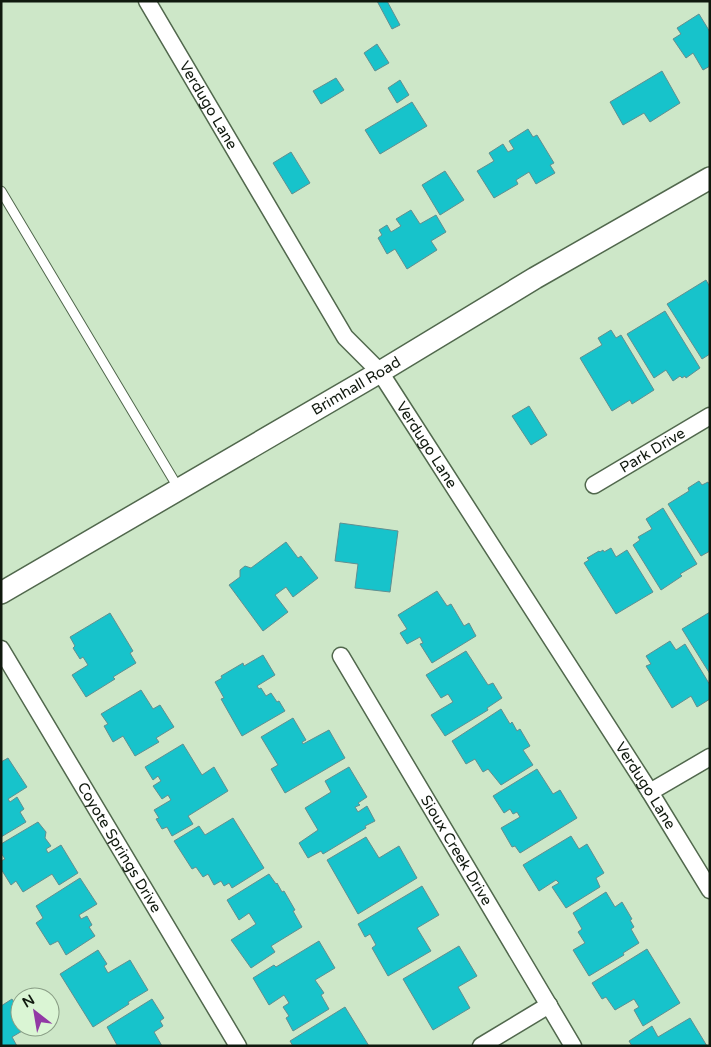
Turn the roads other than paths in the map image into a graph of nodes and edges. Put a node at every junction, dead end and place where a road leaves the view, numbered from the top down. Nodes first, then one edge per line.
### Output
1 (147, 1) edge
2 (710, 178) edge
3 (1, 191) edge
4 (380, 372) junction
5 (710, 416) edge
6 (594, 485) dead end
7 (179, 489) junction
8 (1, 593) edge
9 (1, 649) edge
10 (341, 656) dead end
11 (710, 757) edge
12 (650, 792) junction
13 (710, 890) edge
14 (549, 1005) junction
15 (238, 1046) edge
16 (481, 1046) edge
17 (573, 1046) edge

1 - 4 street, Verdugo Lane
2 - 4 street, Brimhall Road
3 - 7 lane
4 - 7 street, Brimhall Road
4 - 12 street, Verdugo Lane
5 - 6 street, Park Drive
7 - 8 street, Brimhall Road
9 - 15 street, Coyote Springs Drive
10 - 14 street, Sioux Creek Drive
11 - 12 street
12 - 13 street, Verdugo Lane
14 - 16 street
14 - 17 street, Sioux Creek Drive

